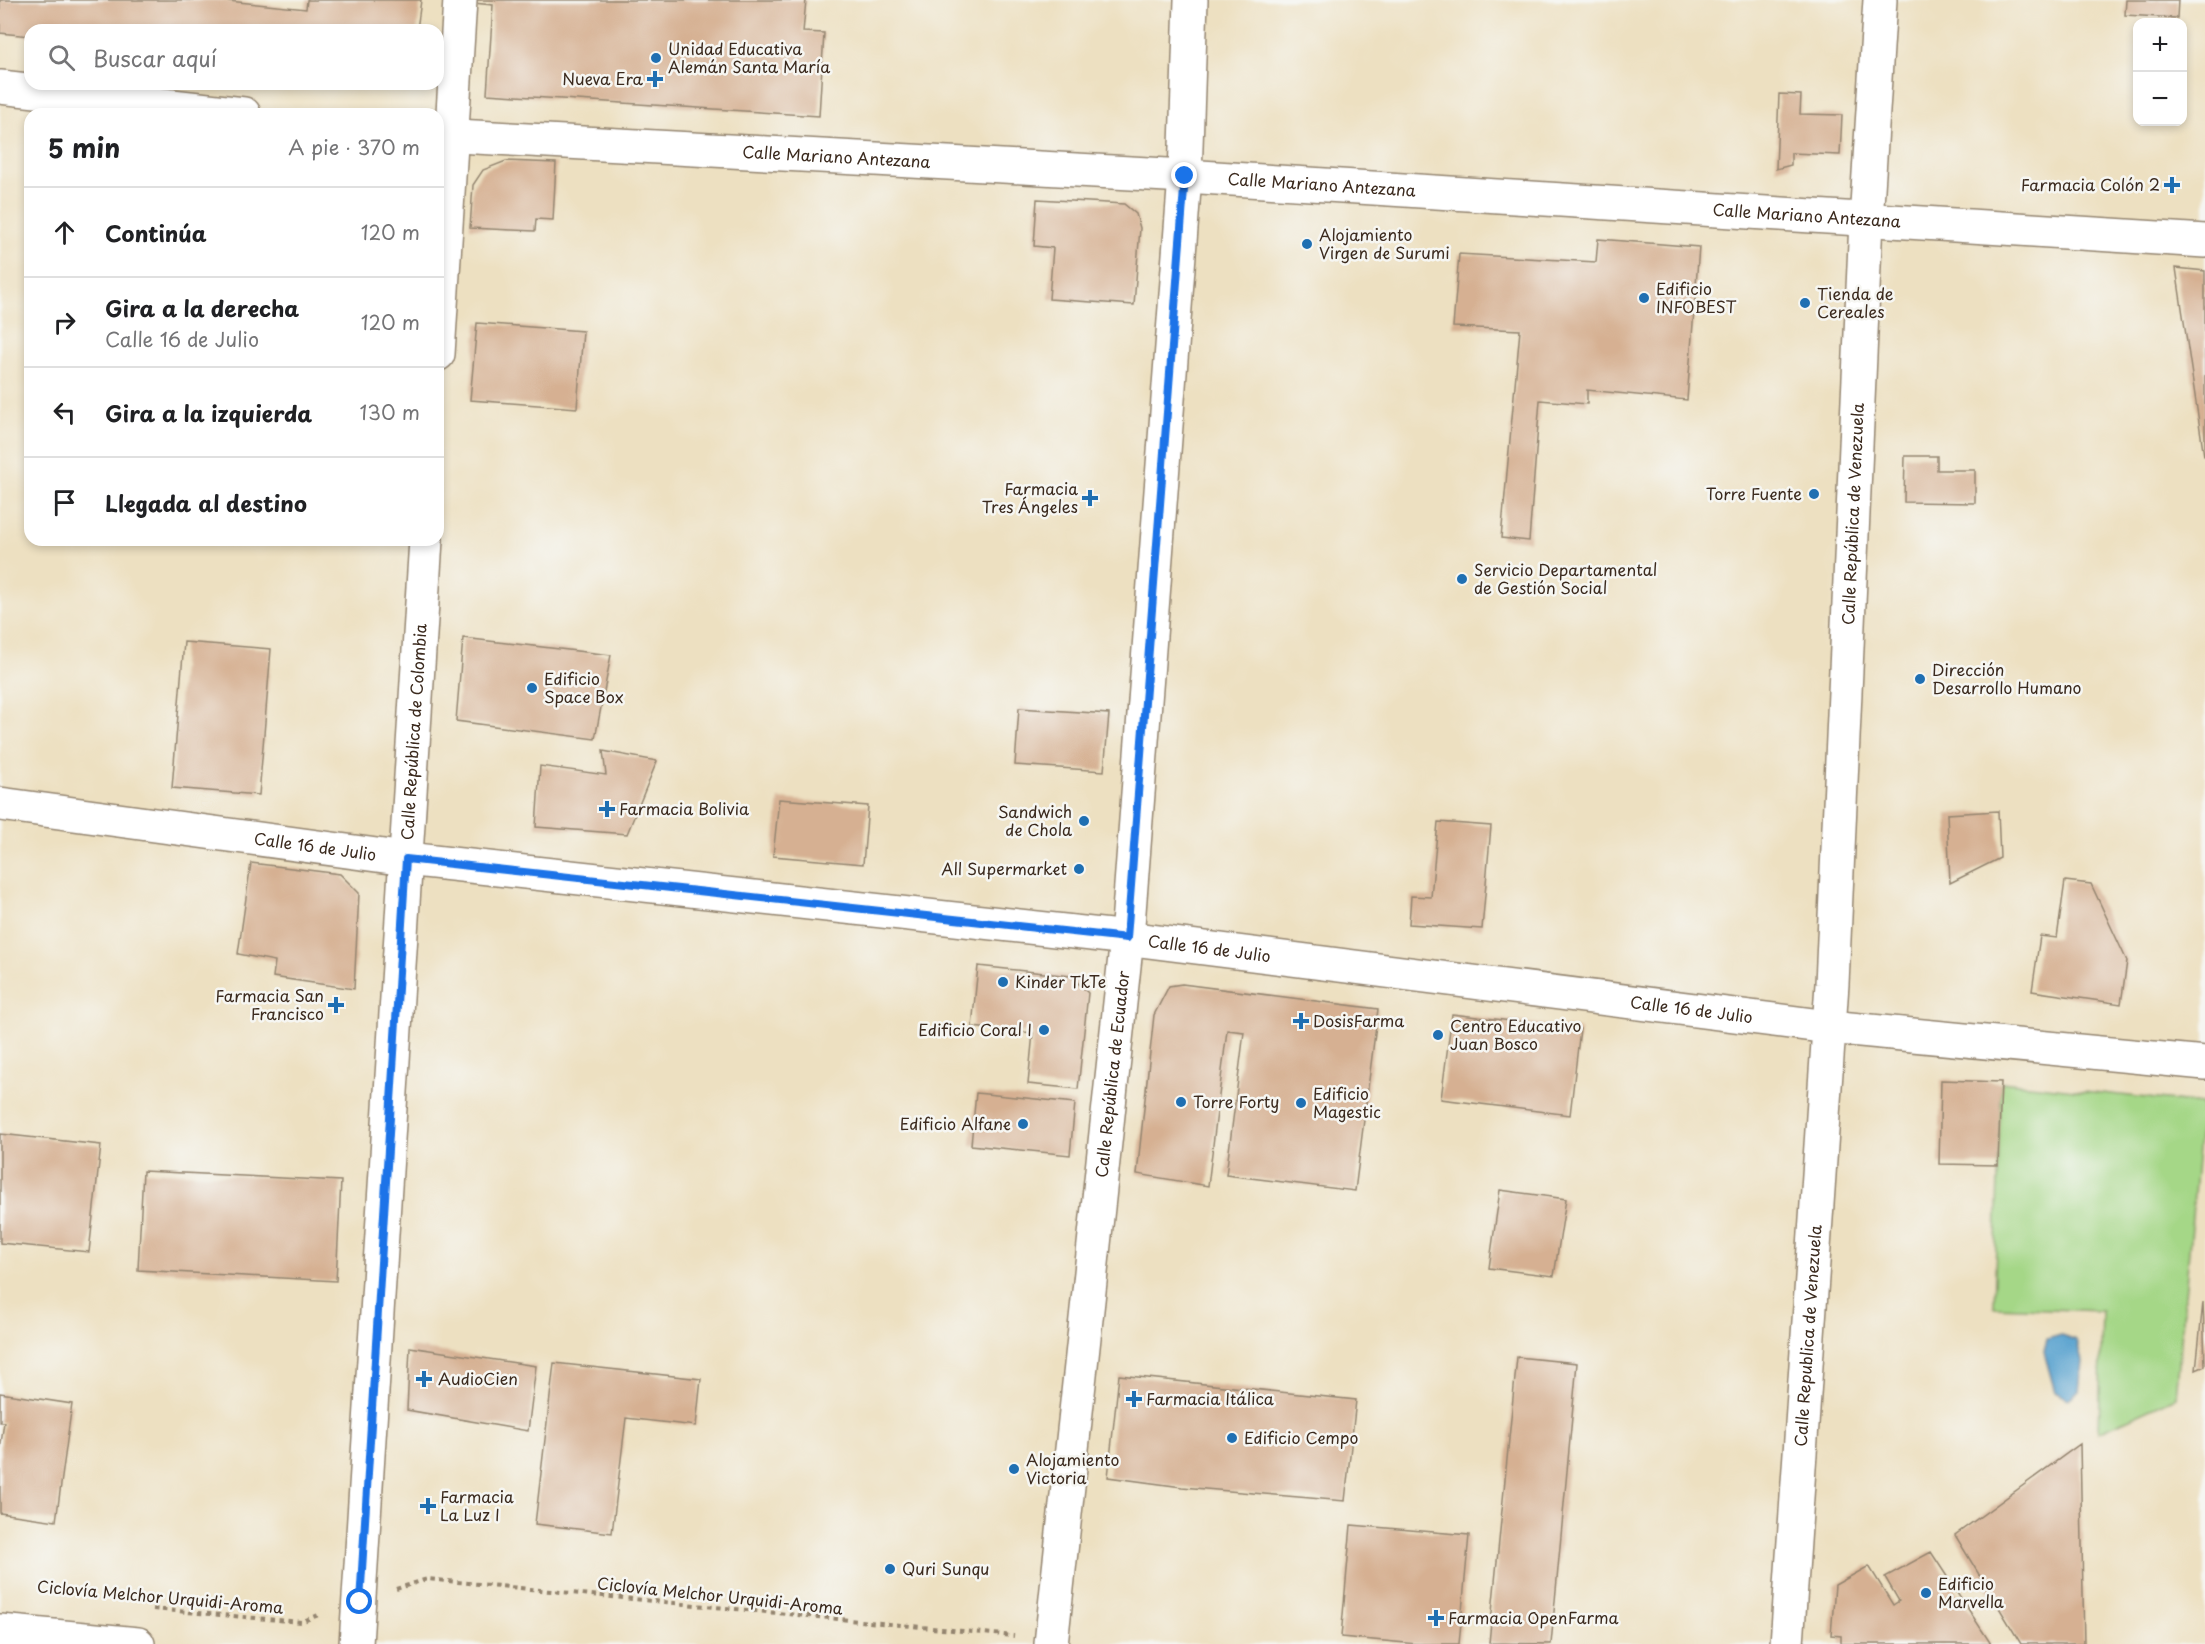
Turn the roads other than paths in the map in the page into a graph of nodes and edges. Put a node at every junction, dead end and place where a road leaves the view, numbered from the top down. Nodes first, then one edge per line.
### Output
1 (460, 0) edge
2 (1191, 0) edge
3 (1880, 0) edge
4 (0, 87) edge
5 (24, 90) edge
6 (27, 90) edge
7 (190, 108) edge
8 (445, 136) edge
9 (444, 167) edge
10 (1185, 176) junction
11 (1866, 221) junction
12 (2205, 241) edge
13 (426, 546) edge
14 (0, 804) edge
15 (406, 859) junction
16 (1127, 938) junction
17 (1829, 1027) junction
18 (2205, 1063) edge
19 (0, 1631) edge
20 (138, 1644) edge
21 (357, 1644) edge
22 (1051, 1644) edge
23 (1787, 1644) edge

1 - 8 street
2 - 10 street, Calle República de Ecuador
3 - 11 street, Calle República de Venezuela
4 - 5 street
6 - 7 street
8 - 9 street
8 - 10 street, Calle Mariano Antezana
10 - 11 street, Calle Mariano Antezana
10 - 16 street, Calle República de Ecuador
11 - 12 street, Calle Mariano Antezana
11 - 17 street, Calle República de Venezuela
13 - 15 street, Calle República de Colombia
14 - 15 street, Calle 16 de Julio
15 - 16 street, Calle 16 de Julio
15 - 21 street, Calle República de Colombia
16 - 17 street, Calle 16 de Julio
16 - 22 street, Calle República de Ecuador
17 - 18 street, Calle 16 de Julio
17 - 23 street, Calle Republica de Venezuela
19 - 20 street

